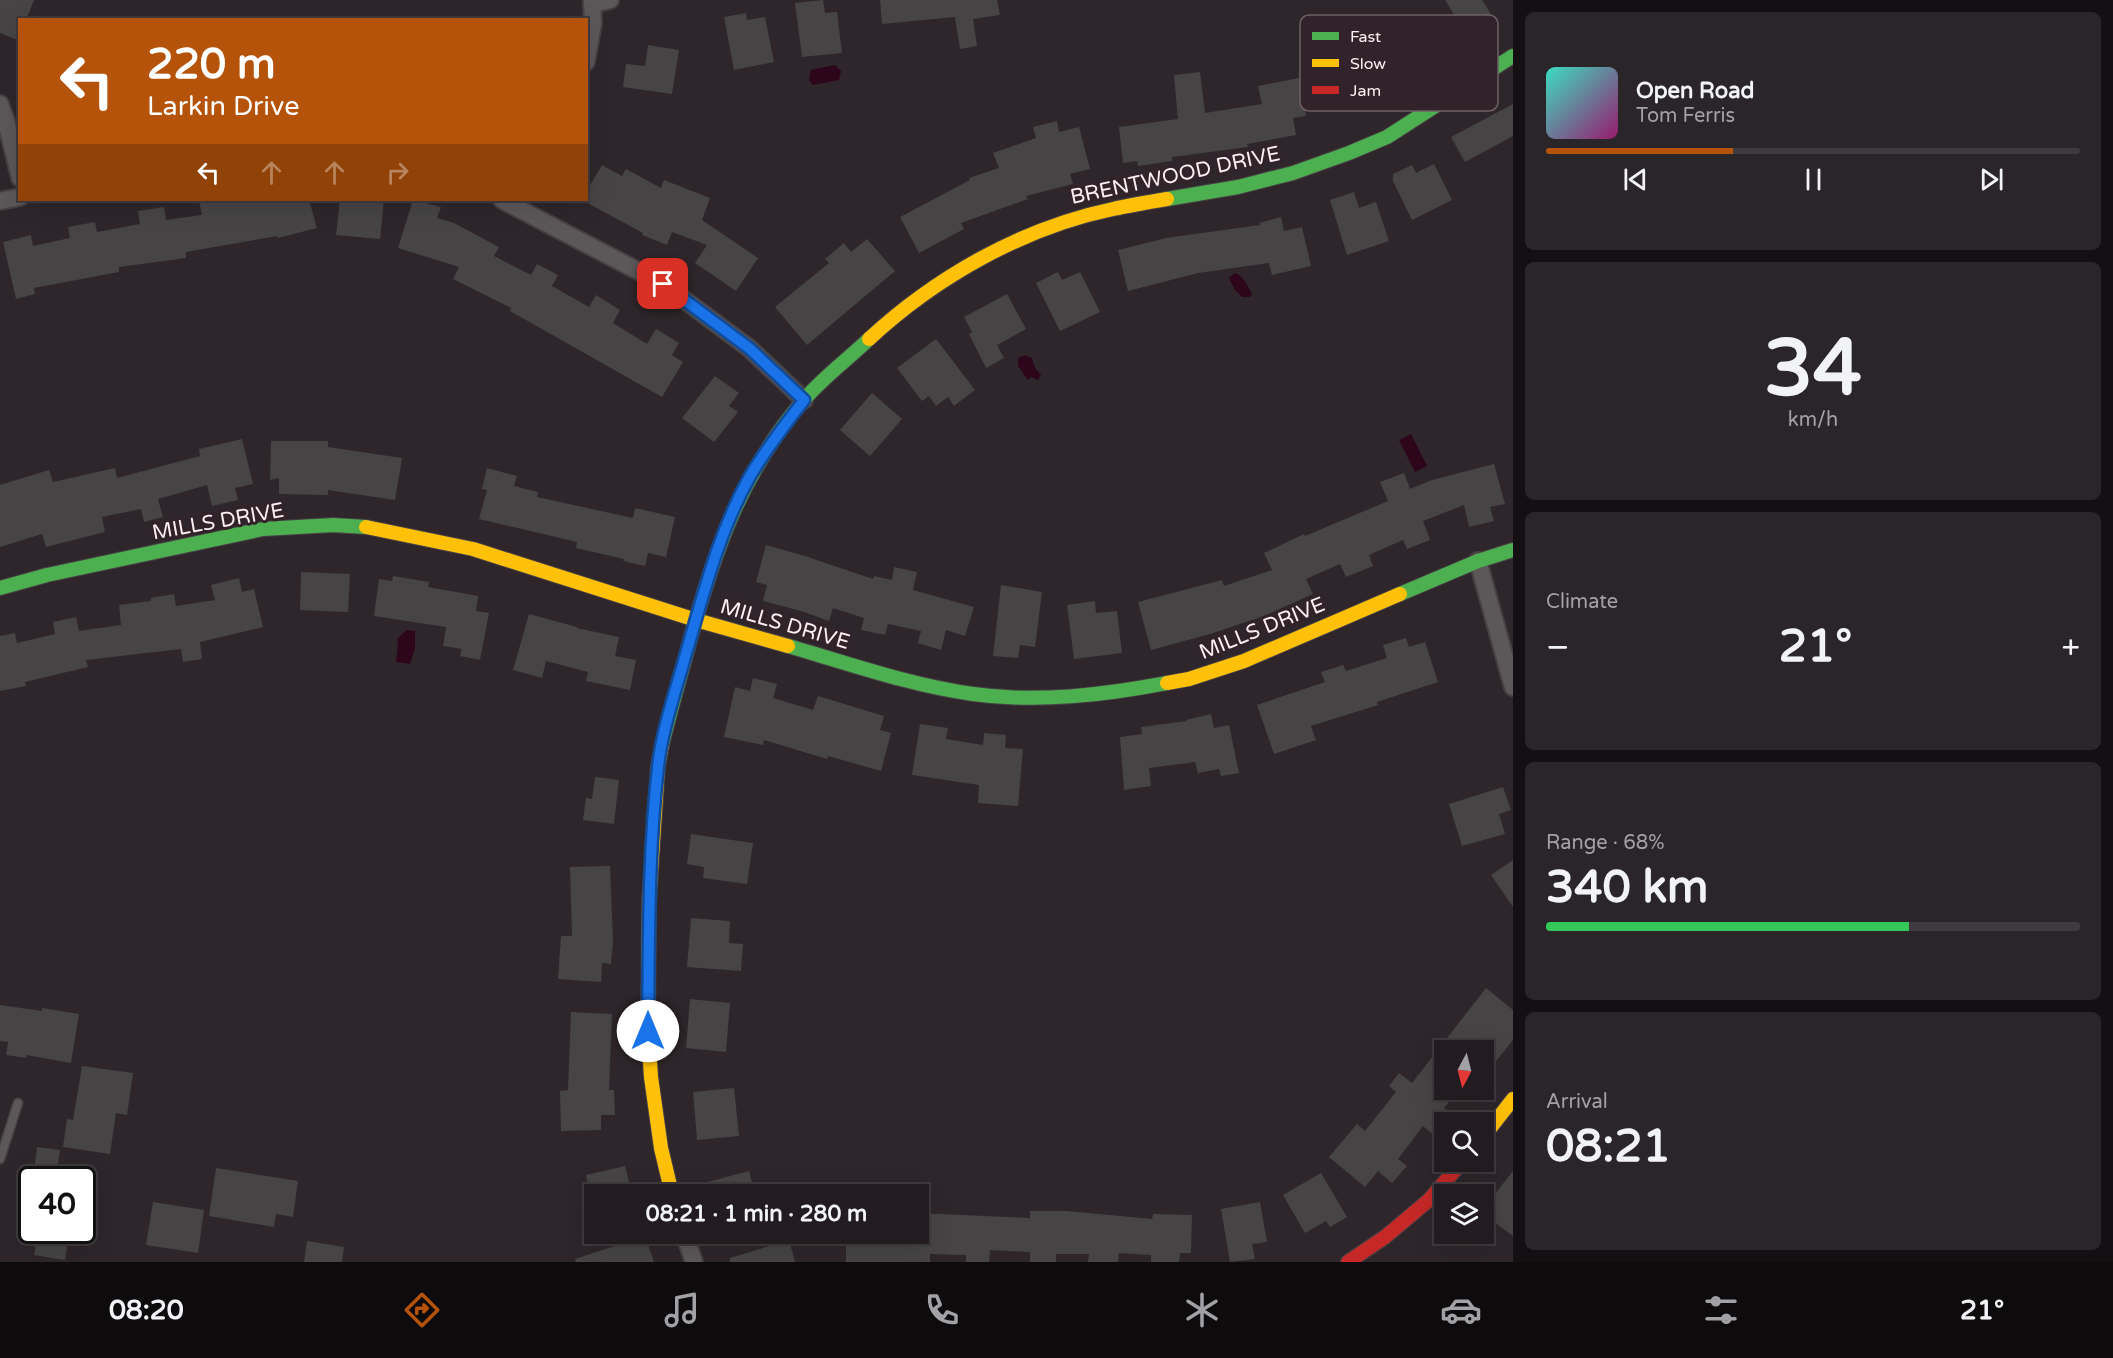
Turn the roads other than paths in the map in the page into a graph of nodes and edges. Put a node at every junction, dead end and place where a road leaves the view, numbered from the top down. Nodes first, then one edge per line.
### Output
1 (610, 0) edge
2 (592, 2) edge
3 (588, 51) edge
4 (1513, 56) edge
5 (1498, 66) edge
6 (0, 104) edge
7 (1427, 111) edge
8 (18, 170) edge
9 (18, 197) edge
10 (0, 201) edge
11 (507, 201) edge
12 (527, 205) edge
13 (804, 400) junction
14 (1513, 550) edge
15 (1478, 561) junction
16 (0, 588) edge
17 (696, 620) junction
18 (1513, 687) edge
19 (1513, 1098) edge
20 (18, 1103) dead end
21 (1494, 1123) edge
22 (0, 1160) edge
23 (1453, 1172) edge
24 (670, 1184) edge
25 (688, 1244) edge
26 (694, 1262) edge
27 (1348, 1262) edge

1 - 2 street
2 - 3 street
4 - 5 street, BRENTWOOD DRIVE
6 - 8 street
7 - 13 street, BRENTWOOD DRIVE
9 - 10 street
11 - 12 street
12 - 13 street
13 - 17 street, BRENTWOOD DRIVE
14 - 15 street, MILLS DRIVE
15 - 17 street, MILLS DRIVE
15 - 18 street
16 - 17 street, MILLS DRIVE
17 - 24 street, BRENTWOOD DRIVE
19 - 21 street
20 - 22 lane
23 - 27 street
25 - 26 street

